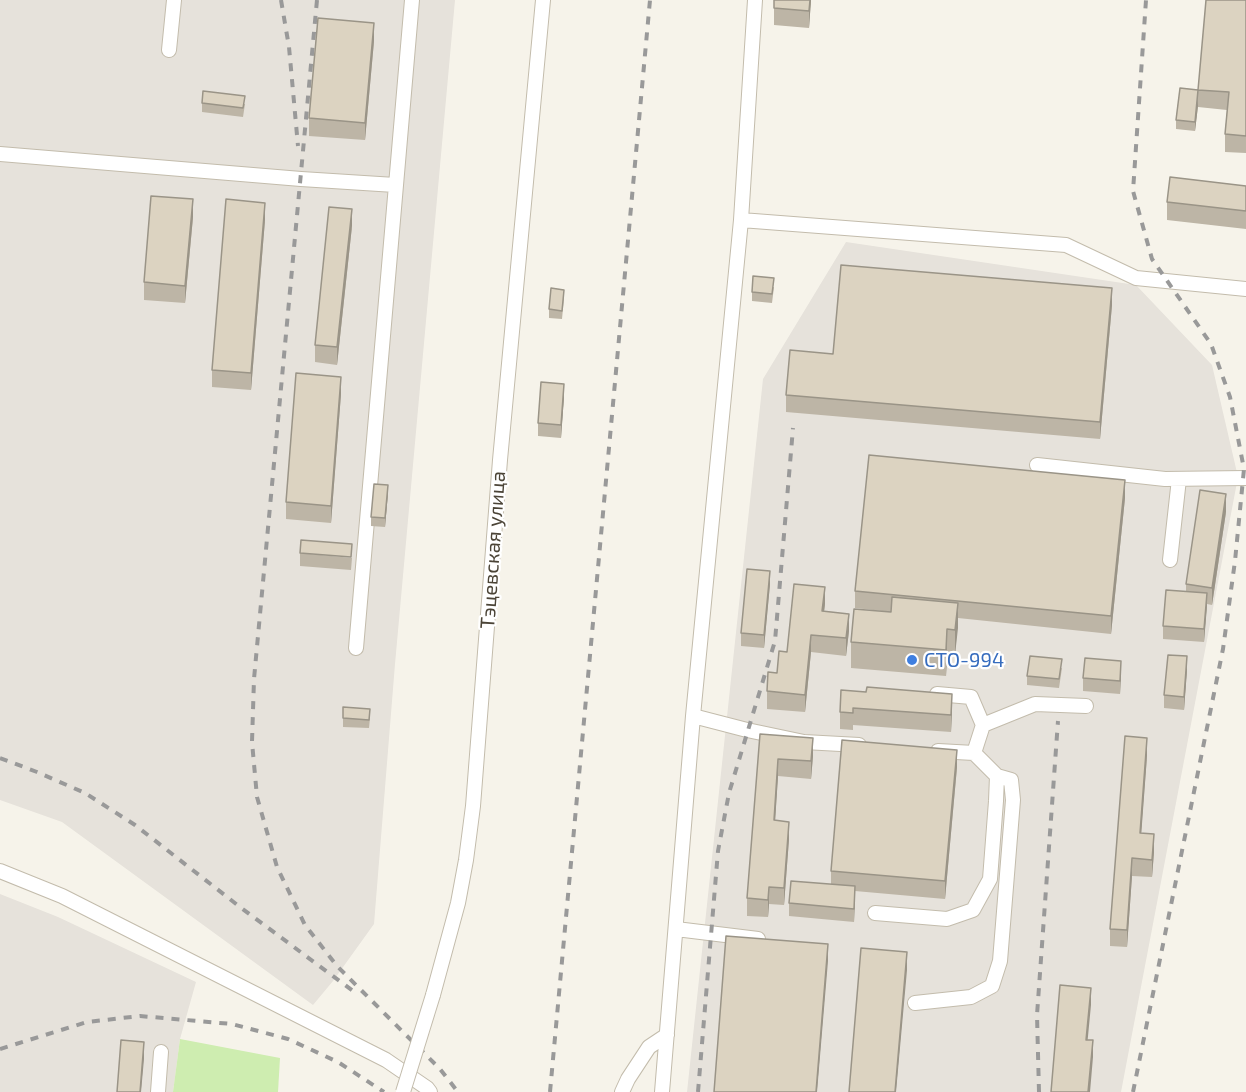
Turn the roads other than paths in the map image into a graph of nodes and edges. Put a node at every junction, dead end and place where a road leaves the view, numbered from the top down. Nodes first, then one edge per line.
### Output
1 (174, 0) edge
2 (412, 0) edge
3 (543, 0) edge
4 (755, 0) edge
5 (169, 50) dead end
6 (0, 154) edge
7 (395, 185) junction
8 (741, 220) junction
9 (1246, 289) edge
10 (1037, 465) dead end
11 (1246, 478) edge
12 (1179, 479) junction
13 (1170, 560) dead end
14 (356, 648) dead end
15 (928, 693) edge
16 (1086, 706) dead end
17 (693, 716) junction
18 (983, 725) junction
19 (872, 746) edge
20 (928, 750) edge
21 (974, 753) junction
22 (997, 776) junction
23 (0, 871) edge
24 (876, 913) dead end
25 (676, 929) junction
26 (769, 940) edge
27 (915, 1003) dead end
28 (667, 1035) junction
29 (161, 1052) dead end
30 (158, 1092) edge
31 (403, 1092) edge
32 (430, 1092) edge
33 (622, 1092) edge
34 (662, 1092) edge

1 - 5 street
2 - 7 street
3 - 31 street, Тэцевская улица, bridge
4 - 8 street
6 - 7 street
7 - 14 street
8 - 9 street
8 - 17 street
10 - 12 street
11 - 12 street
12 - 13 street
15 - 18 street
16 - 18 street
17 - 19 street
17 - 25 street
18 - 21 street
20 - 21 street
21 - 22 street
22 - 24 street
22 - 27 street
23 - 32 street
25 - 26 street
25 - 28 street
28 - 33 street
28 - 34 street
29 - 30 street

